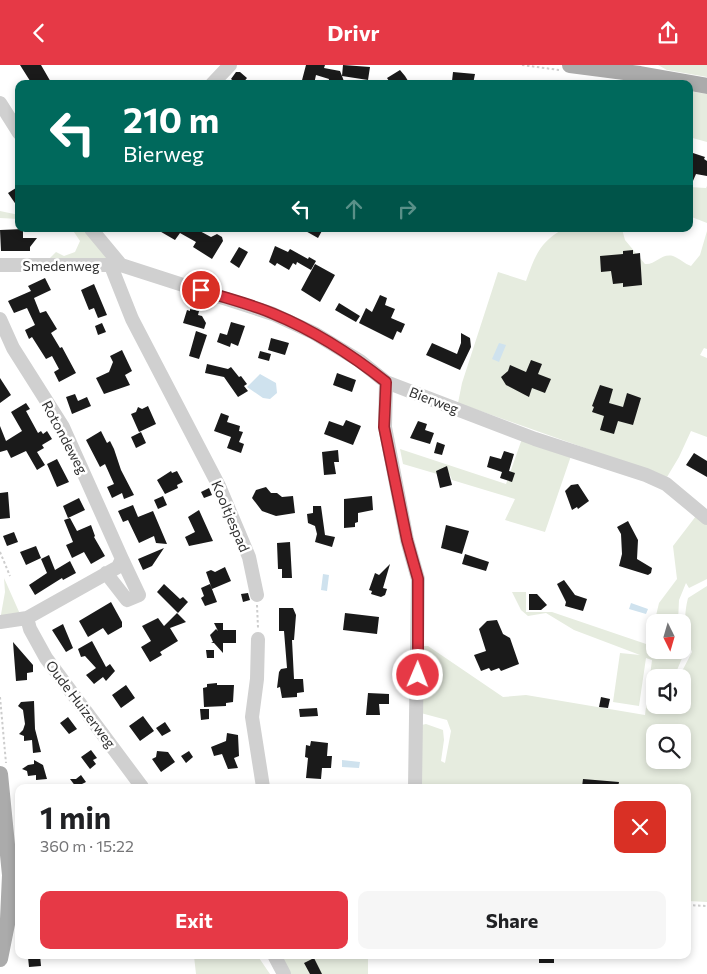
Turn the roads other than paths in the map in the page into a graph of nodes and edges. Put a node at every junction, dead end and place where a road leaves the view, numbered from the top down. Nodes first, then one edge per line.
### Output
1 (230, 65) edge
2 (570, 65) edge
3 (216, 80) edge
4 (674, 80) edge
5 (693, 83) edge
6 (707, 86) edge
7 (0, 103) edge
8 (15, 127) edge
9 (93, 232) edge
10 (0, 265) edge
11 (116, 265) junction
12 (0, 319) edge
13 (386, 382) junction
14 (707, 518) edge
15 (122, 559) junction
16 (106, 573) junction
17 (257, 595) road end
18 (27, 618) junction
19 (0, 622) edge
20 (258, 639) road end
21 (0, 774) edge
22 (140, 784) edge
23 (263, 784) edge
24 (415, 784) edge
25 (9, 919) edge
26 (0, 959) edge
27 (276, 959) edge
28 (284, 974) edge

1 - 3 street
2 - 4 main road
5 - 6 main road
7 - 8 street
9 - 11 street
10 - 11 street, Smedenweg
11 - 13 street, Bierweg
11 - 17 street, Kooltjespad
12 - 15 street, Rotondeweg
13 - 14 street, Bierweg
13 - 24 street
15 - 16 street
15 - 16 street, Rotondeweg
16 - 18 street
18 - 19 street
18 - 22 street, Oude Huizerweg
20 - 23 street
21 - 25 main road
25 - 26 main road
27 - 28 street

